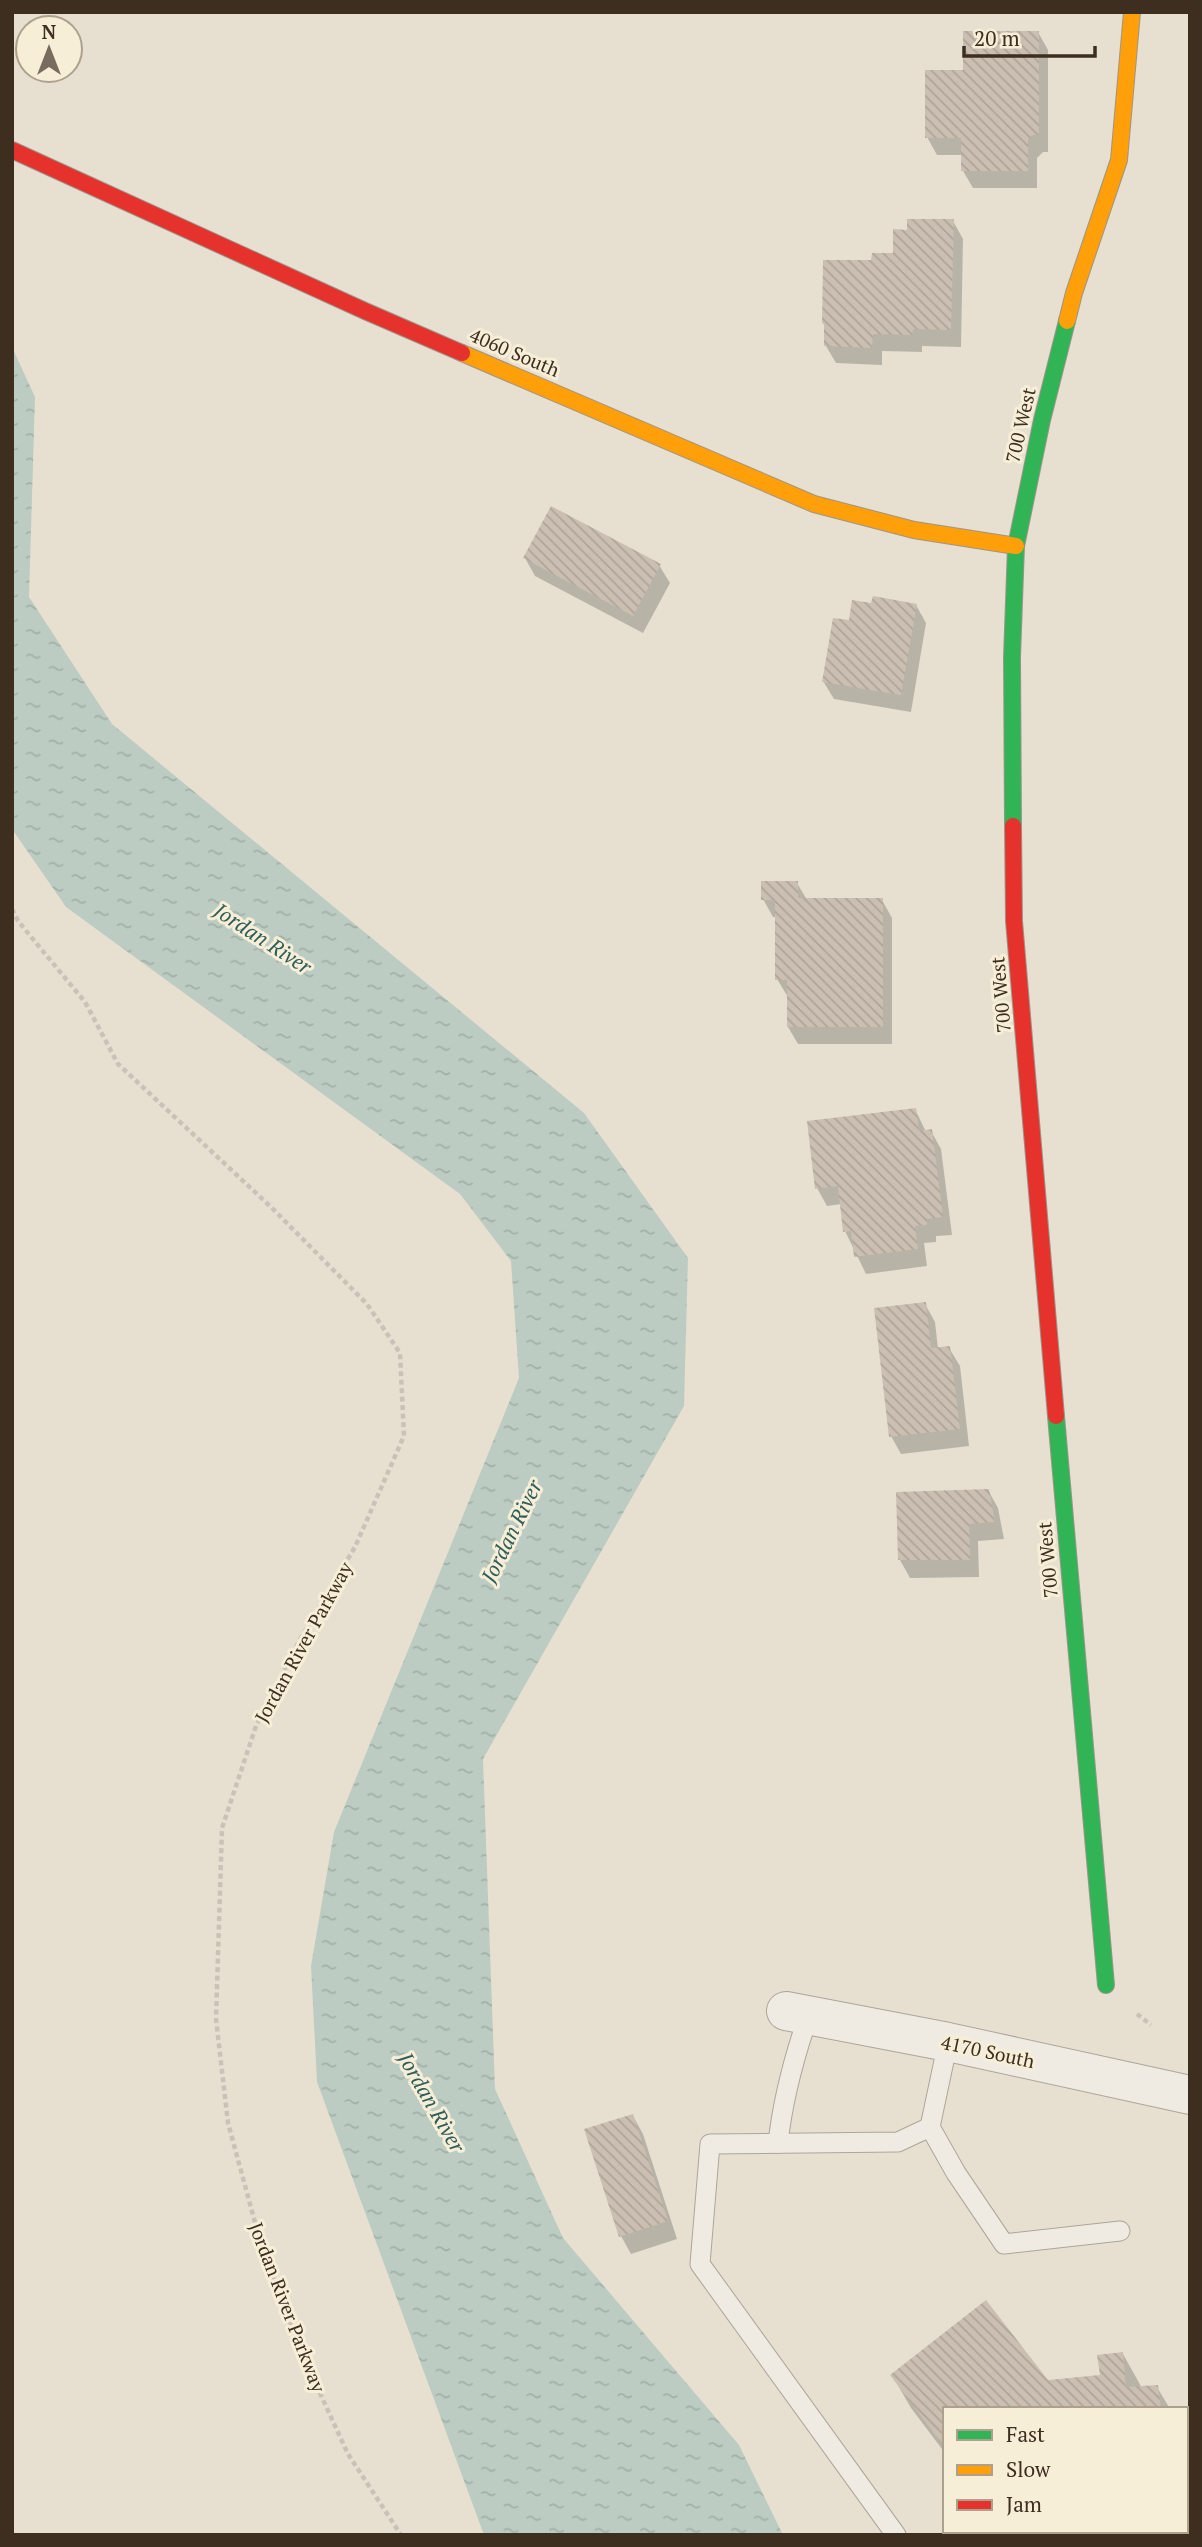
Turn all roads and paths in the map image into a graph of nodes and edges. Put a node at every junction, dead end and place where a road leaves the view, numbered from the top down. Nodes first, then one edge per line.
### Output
1 (1132, 12) edge
2 (12, 150) edge
3 (1016, 547) junction
4 (12, 909) edge
5 (1106, 1985) dead end
6 (797, 2012) joint
7 (948, 2042) junction
8 (1190, 2095) edge
9 (930, 2127) junction
10 (778, 2143) junction
11 (1119, 2231) dead end
12 (401, 2535) edge
13 (896, 2535) edge

1 - 3 street, 700 West
2 - 3 street, 4060 South
3 - 5 street, 700 West
4 - 12 path, Jordan River Parkway
6 - 7 street, 4170 South
6 - 10 lane
7 - 8 street, 4170 South
7 - 9 lane
9 - 10 lane
9 - 11 lane
10 - 13 lane

